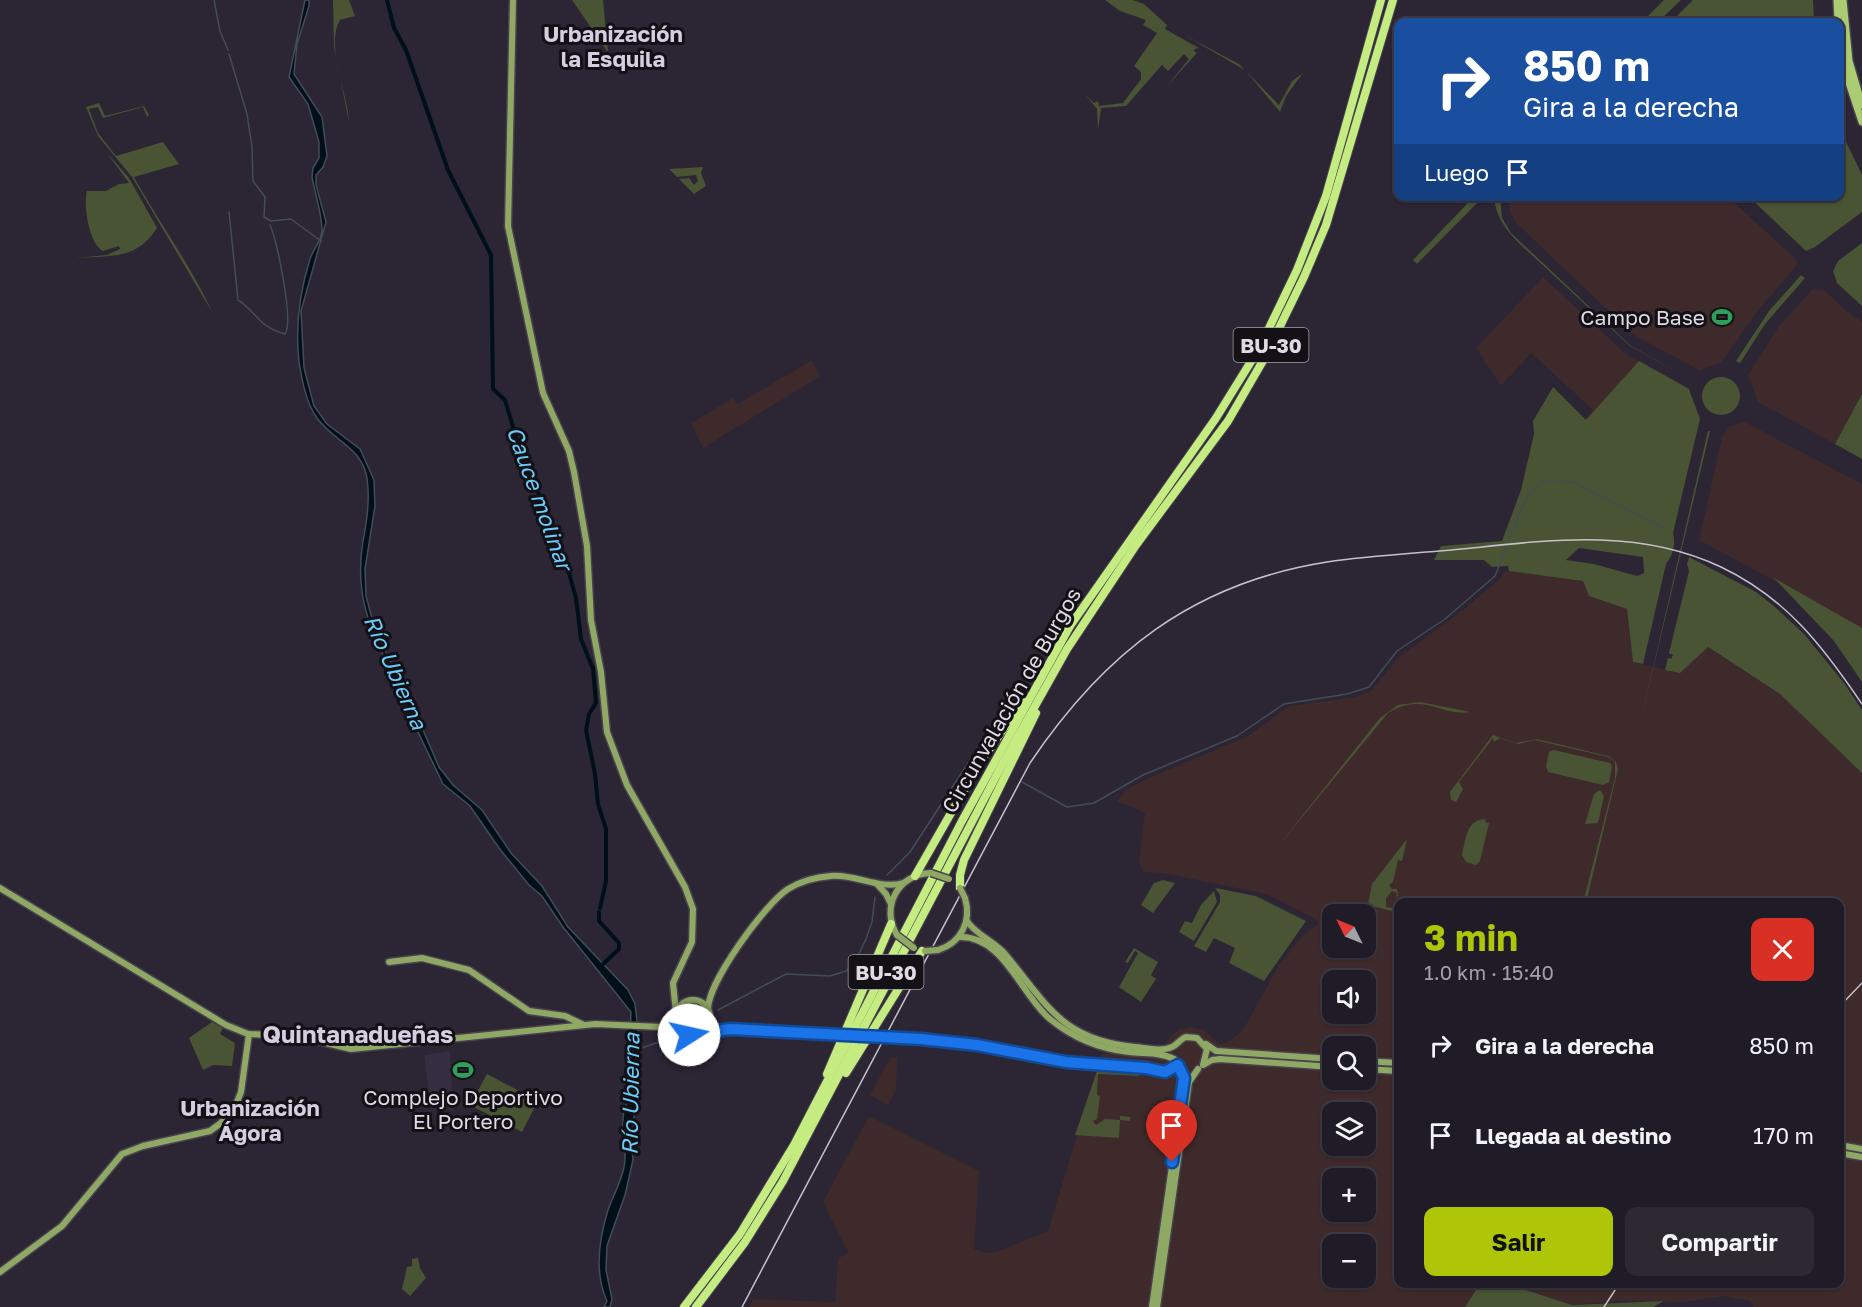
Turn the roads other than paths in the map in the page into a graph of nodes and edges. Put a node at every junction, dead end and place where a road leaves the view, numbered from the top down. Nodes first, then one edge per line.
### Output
1 (513, 0) edge
2 (1381, 0) edge
3 (1393, 0) edge
4 (1837, 0) edge
5 (1843, 0) edge
6 (1838, 18) edge
7 (1844, 63) edge
8 (1862, 105) edge
9 (1862, 122) edge
10 (1070, 626) junction
11 (1067, 649) junction
12 (915, 876) junction
13 (874, 882) junction
14 (903, 883) junction
15 (0, 888) edge
16 (960, 888) junction
17 (891, 904) junction
18 (967, 921) junction
19 (891, 924) junction
20 (959, 937) junction
21 (920, 950) junction
22 (388, 962) dead end
23 (713, 987) junction
24 (673, 990) junction
25 (696, 1000) junction
26 (686, 1001) junction
27 (708, 1009) junction
28 (676, 1014) junction
29 (711, 1019) junction
30 (584, 1025) junction
31 (661, 1027) junction
32 (730, 1029) junction
33 (681, 1030) junction
34 (705, 1031) junction
35 (253, 1034) junction
36 (1202, 1041) junction
37 (1176, 1045) junction
38 (1322, 1058) edge
39 (1376, 1062) edge
40 (1394, 1063) edge
41 (1178, 1064) junction
42 (1322, 1065) edge
43 (1201, 1067) junction
44 (1376, 1070) edge
45 (1394, 1071) edge
46 (805, 1132) junction
47 (1844, 1146) edge
48 (1862, 1149) edge
49 (1844, 1154) edge
50 (1862, 1157) edge
51 (0, 1272) edge
52 (684, 1307) edge
53 (696, 1307) edge
54 (1152, 1307) edge
55 (1157, 1307) edge

1 - 24 main road
2 - 10 highway, Circunvalación de Burgos / BU-30
3 - 11 highway, Circunvalación de Burgos / BU-30
4 - 6 main road
5 - 8 main road
7 - 9 main road
10 - 12 highway
10 - 46 highway, Circunvalación de Burgos / BU-30
11 - 16 highway
11 - 46 highway, Circunvalación de Burgos / BU-30
12 - 14 main road
12 - 16 main road, bridge
13 - 14 main road
13 - 17 main road
13 - 23 main road
14 - 17 main road
15 - 35 main road
16 - 18 main road, bridge
17 - 19 main road
18 - 20 main road
18 - 37 main road
19 - 21 main road, bridge
19 - 46 highway
20 - 21 main road, bridge
20 - 41 main road
21 - 46 highway
22 - 30 main road
23 - 25 main road
23 - 27 main road
24 - 26 main road
24 - 28 main road
25 - 26 main road
25 - 27 main road
26 - 28 main road
27 - 29 main road
28 - 31 main road
28 - 33 main road
29 - 32 main road
29 - 34 main road
30 - 31 main road
30 - 35 main road
31 - 33 main road
32 - 34 main road
32 - 41 main road, bridge
33 - 34 main road
35 - 51 main road
36 - 37 main road
36 - 38 main road
36 - 43 main road
37 - 41 main road
39 - 40 main road
41 - 43 main road
41 - 54 main road
42 - 43 main road
43 - 55 main road
44 - 45 main road
46 - 52 highway, Circunvalación de Burgos / BU-30
46 - 53 highway, Circunvalación de Burgos / BU-30
47 - 48 main road
49 - 50 main road

